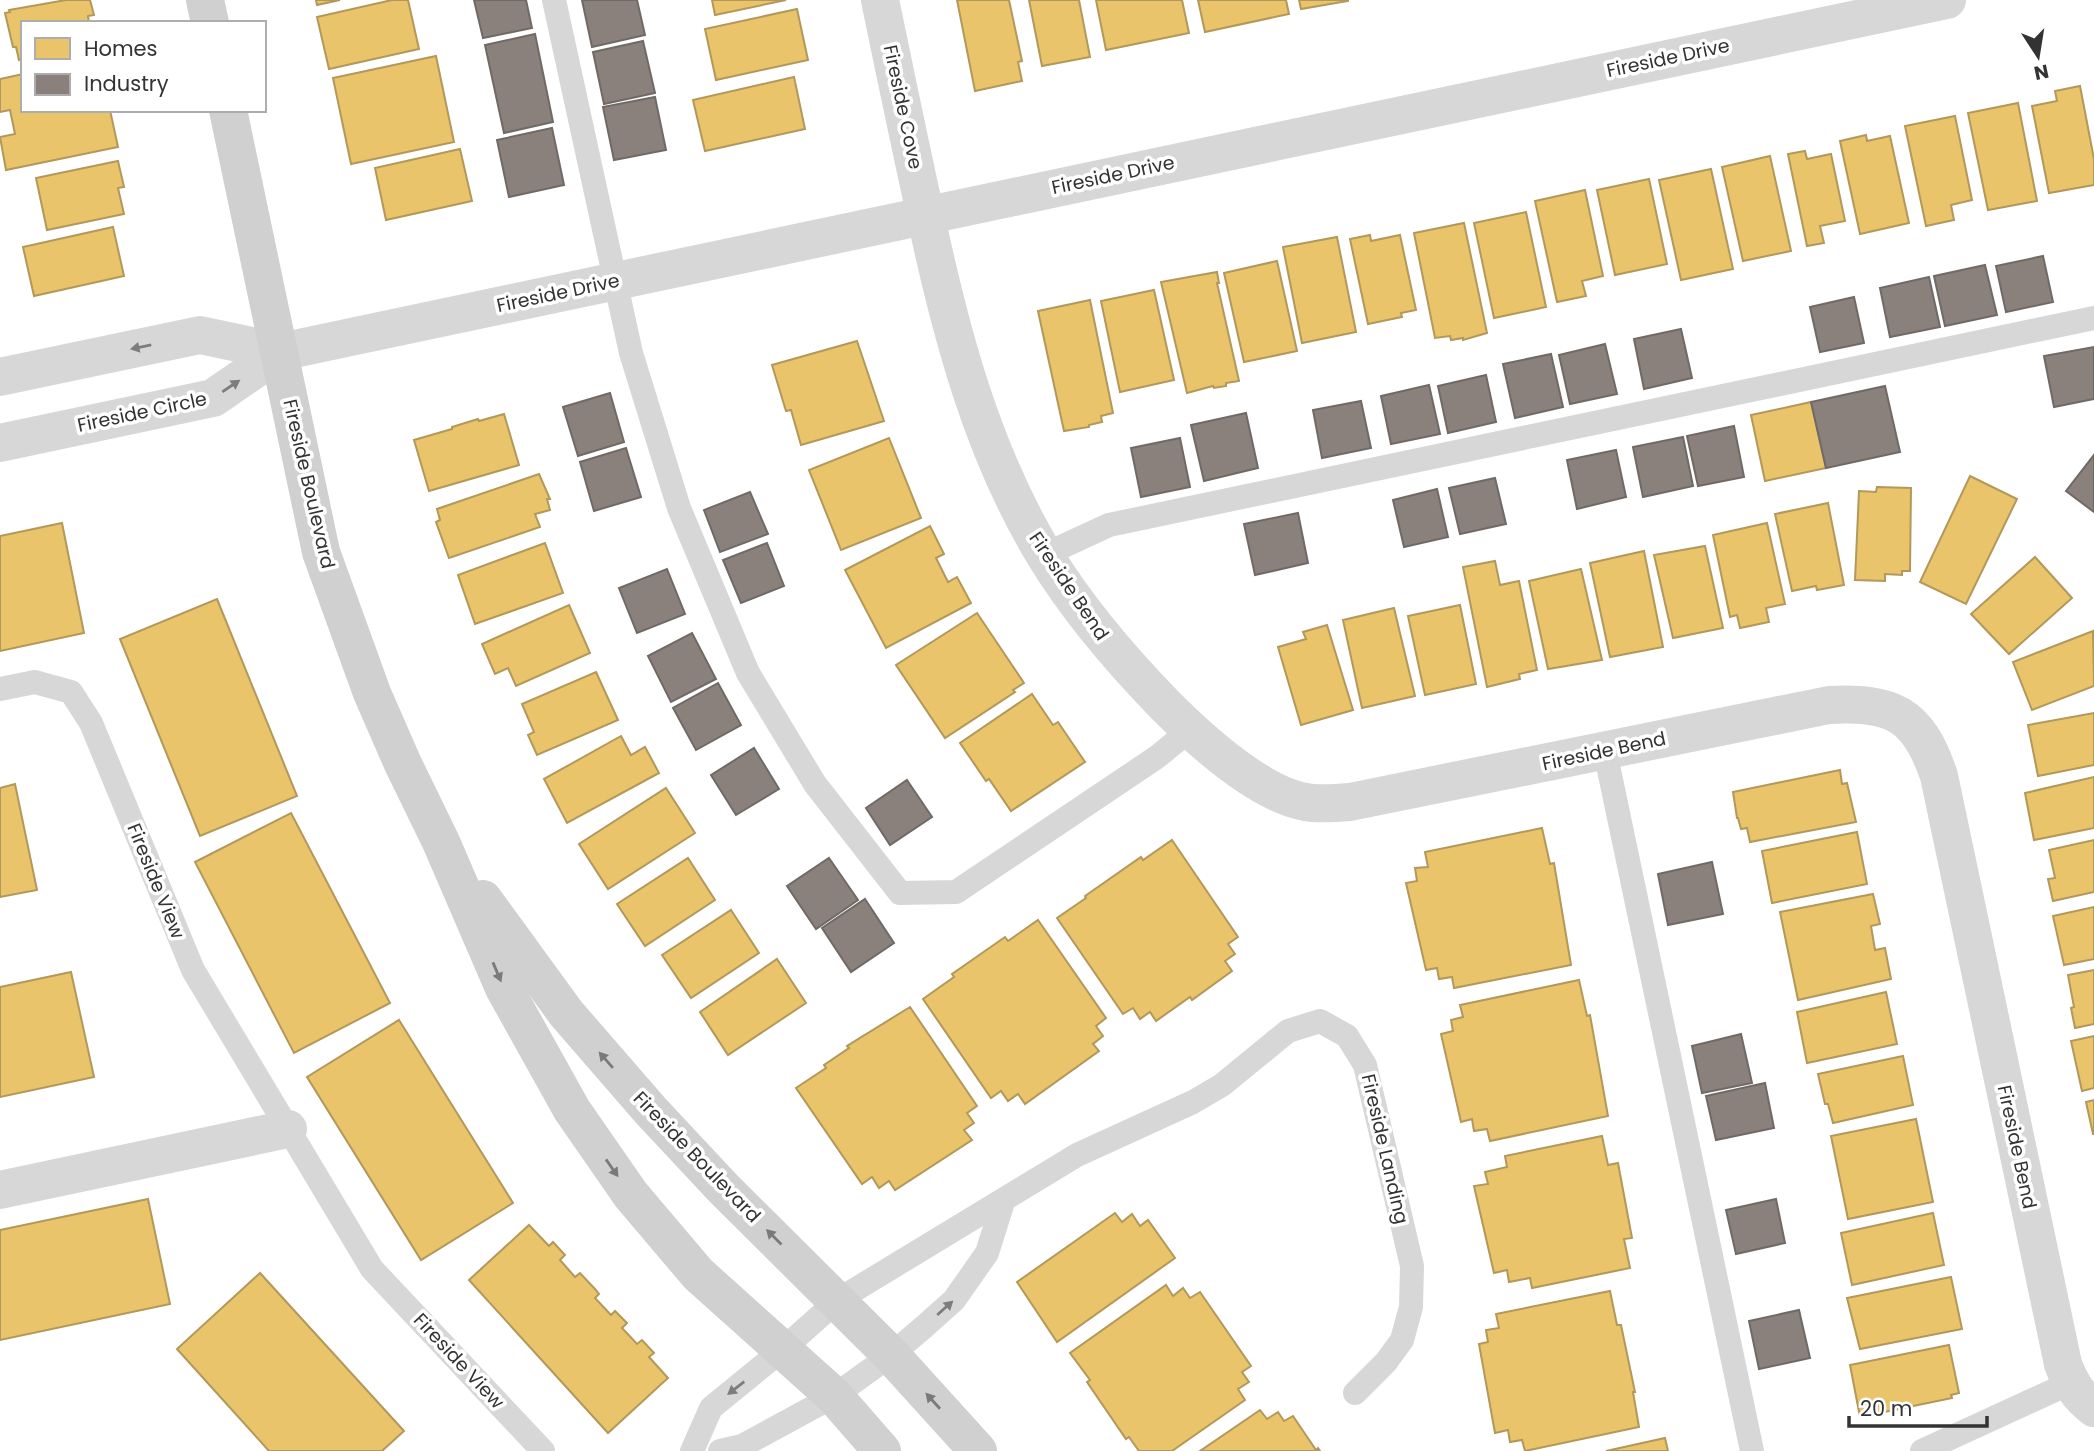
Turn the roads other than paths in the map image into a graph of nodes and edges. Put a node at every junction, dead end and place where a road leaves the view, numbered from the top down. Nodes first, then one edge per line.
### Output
1 (205, 0) edge
2 (554, 0) edge
3 (880, 0) edge
4 (1947, 0) edge
5 (210, 21) edge
6 (228, 112) edge
7 (925, 214) junction
8 (615, 280) junction
9 (2094, 318) edge
10 (280, 352) junction
11 (0, 377) edge
12 (0, 443) edge
13 (1044, 555) junction
14 (0, 689) edge
15 (1190, 730) junction
16 (1605, 751) junction
17 (441, 842) junction
18 (288, 1129) junction
19 (0, 1190) edge
20 (1003, 1202) junction
21 (838, 1300) junction
22 (785, 1347) junction
23 (891, 1355) junction
24 (1355, 1393) dead end
25 (2082, 1395) edge
26 (834, 1396) junction
27 (543, 1451) edge
28 (692, 1451) edge
29 (720, 1451) edge
30 (882, 1451) edge
31 (978, 1451) edge
32 (1752, 1451) edge
33 (1922, 1451) edge

1 - 5 street
2 - 8 lane
3 - 7 street, Fireside Cove
4 - 7 street, Fireside Drive
6 - 10 street, Fireside Boulevard
7 - 8 street, Fireside Drive
7 - 13 street, Fireside Bend
8 - 10 street, Fireside Drive
8 - 15 lane
9 - 13 lane
10 -> 11 street
12 -> 10 street, Fireside Circle
10 - 17 street, Fireside Boulevard
13 - 15 street, Fireside Bend
14 - 18 lane, Fireside View
15 - 16 street, Fireside Bend
16 - 25 street, Fireside Bend
16 - 32 lane
21 -> 17 street, Fireside Boulevard
17 -> 22 street, Fireside Boulevard
18 - 19 street
18 - 27 lane, Fireside View
20 - 21 lane, Fireside Landing
23 -> 20 lane
20 - 24 lane, Fireside Landing
21 - 22 lane, Fireside Landing
21 - 23 street, Fireside Boulevard
22 - 26 street, Fireside Boulevard
22 -> 28 lane
23 - 26 lane
31 -> 23 street, Fireside Boulevard
25 - 33 lane
26 - 29 lane
26 - 30 street, Fireside Boulevard

